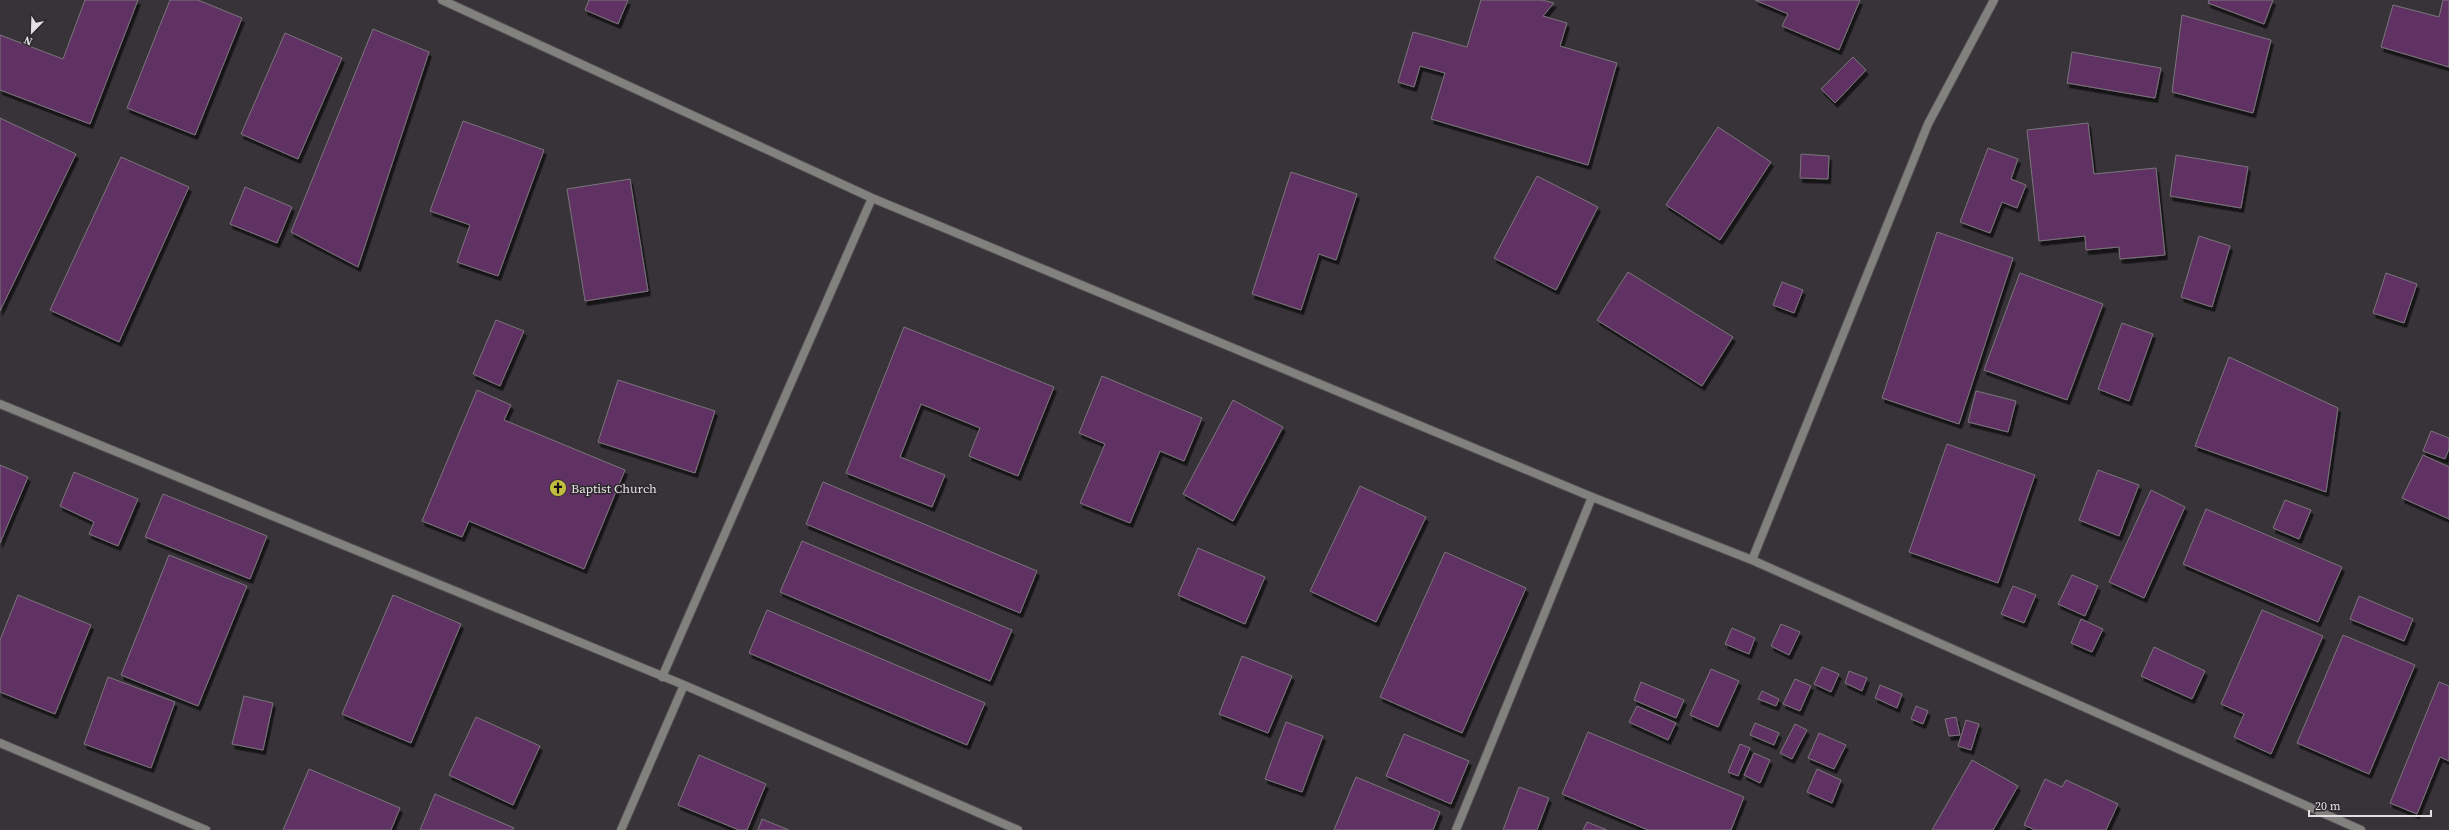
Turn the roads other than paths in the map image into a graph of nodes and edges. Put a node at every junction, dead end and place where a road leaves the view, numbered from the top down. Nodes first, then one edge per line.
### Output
1 (442, 0) edge
2 (1994, 0) edge
3 (872, 198) junction
4 (0, 404) edge
5 (1592, 497) junction
6 (1752, 560) junction
7 (662, 677) junction
8 (684, 685) junction
9 (0, 743) edge
10 (206, 830) edge
11 (621, 830) edge
12 (1018, 830) edge
13 (1456, 830) edge
14 (2361, 830) edge

1 - 3 street
2 - 6 street
3 - 5 street
3 - 7 street
4 - 7 street
5 - 6 street
5 - 13 street
6 - 14 street
7 - 8 street
8 - 11 street
8 - 12 street
9 - 10 street

